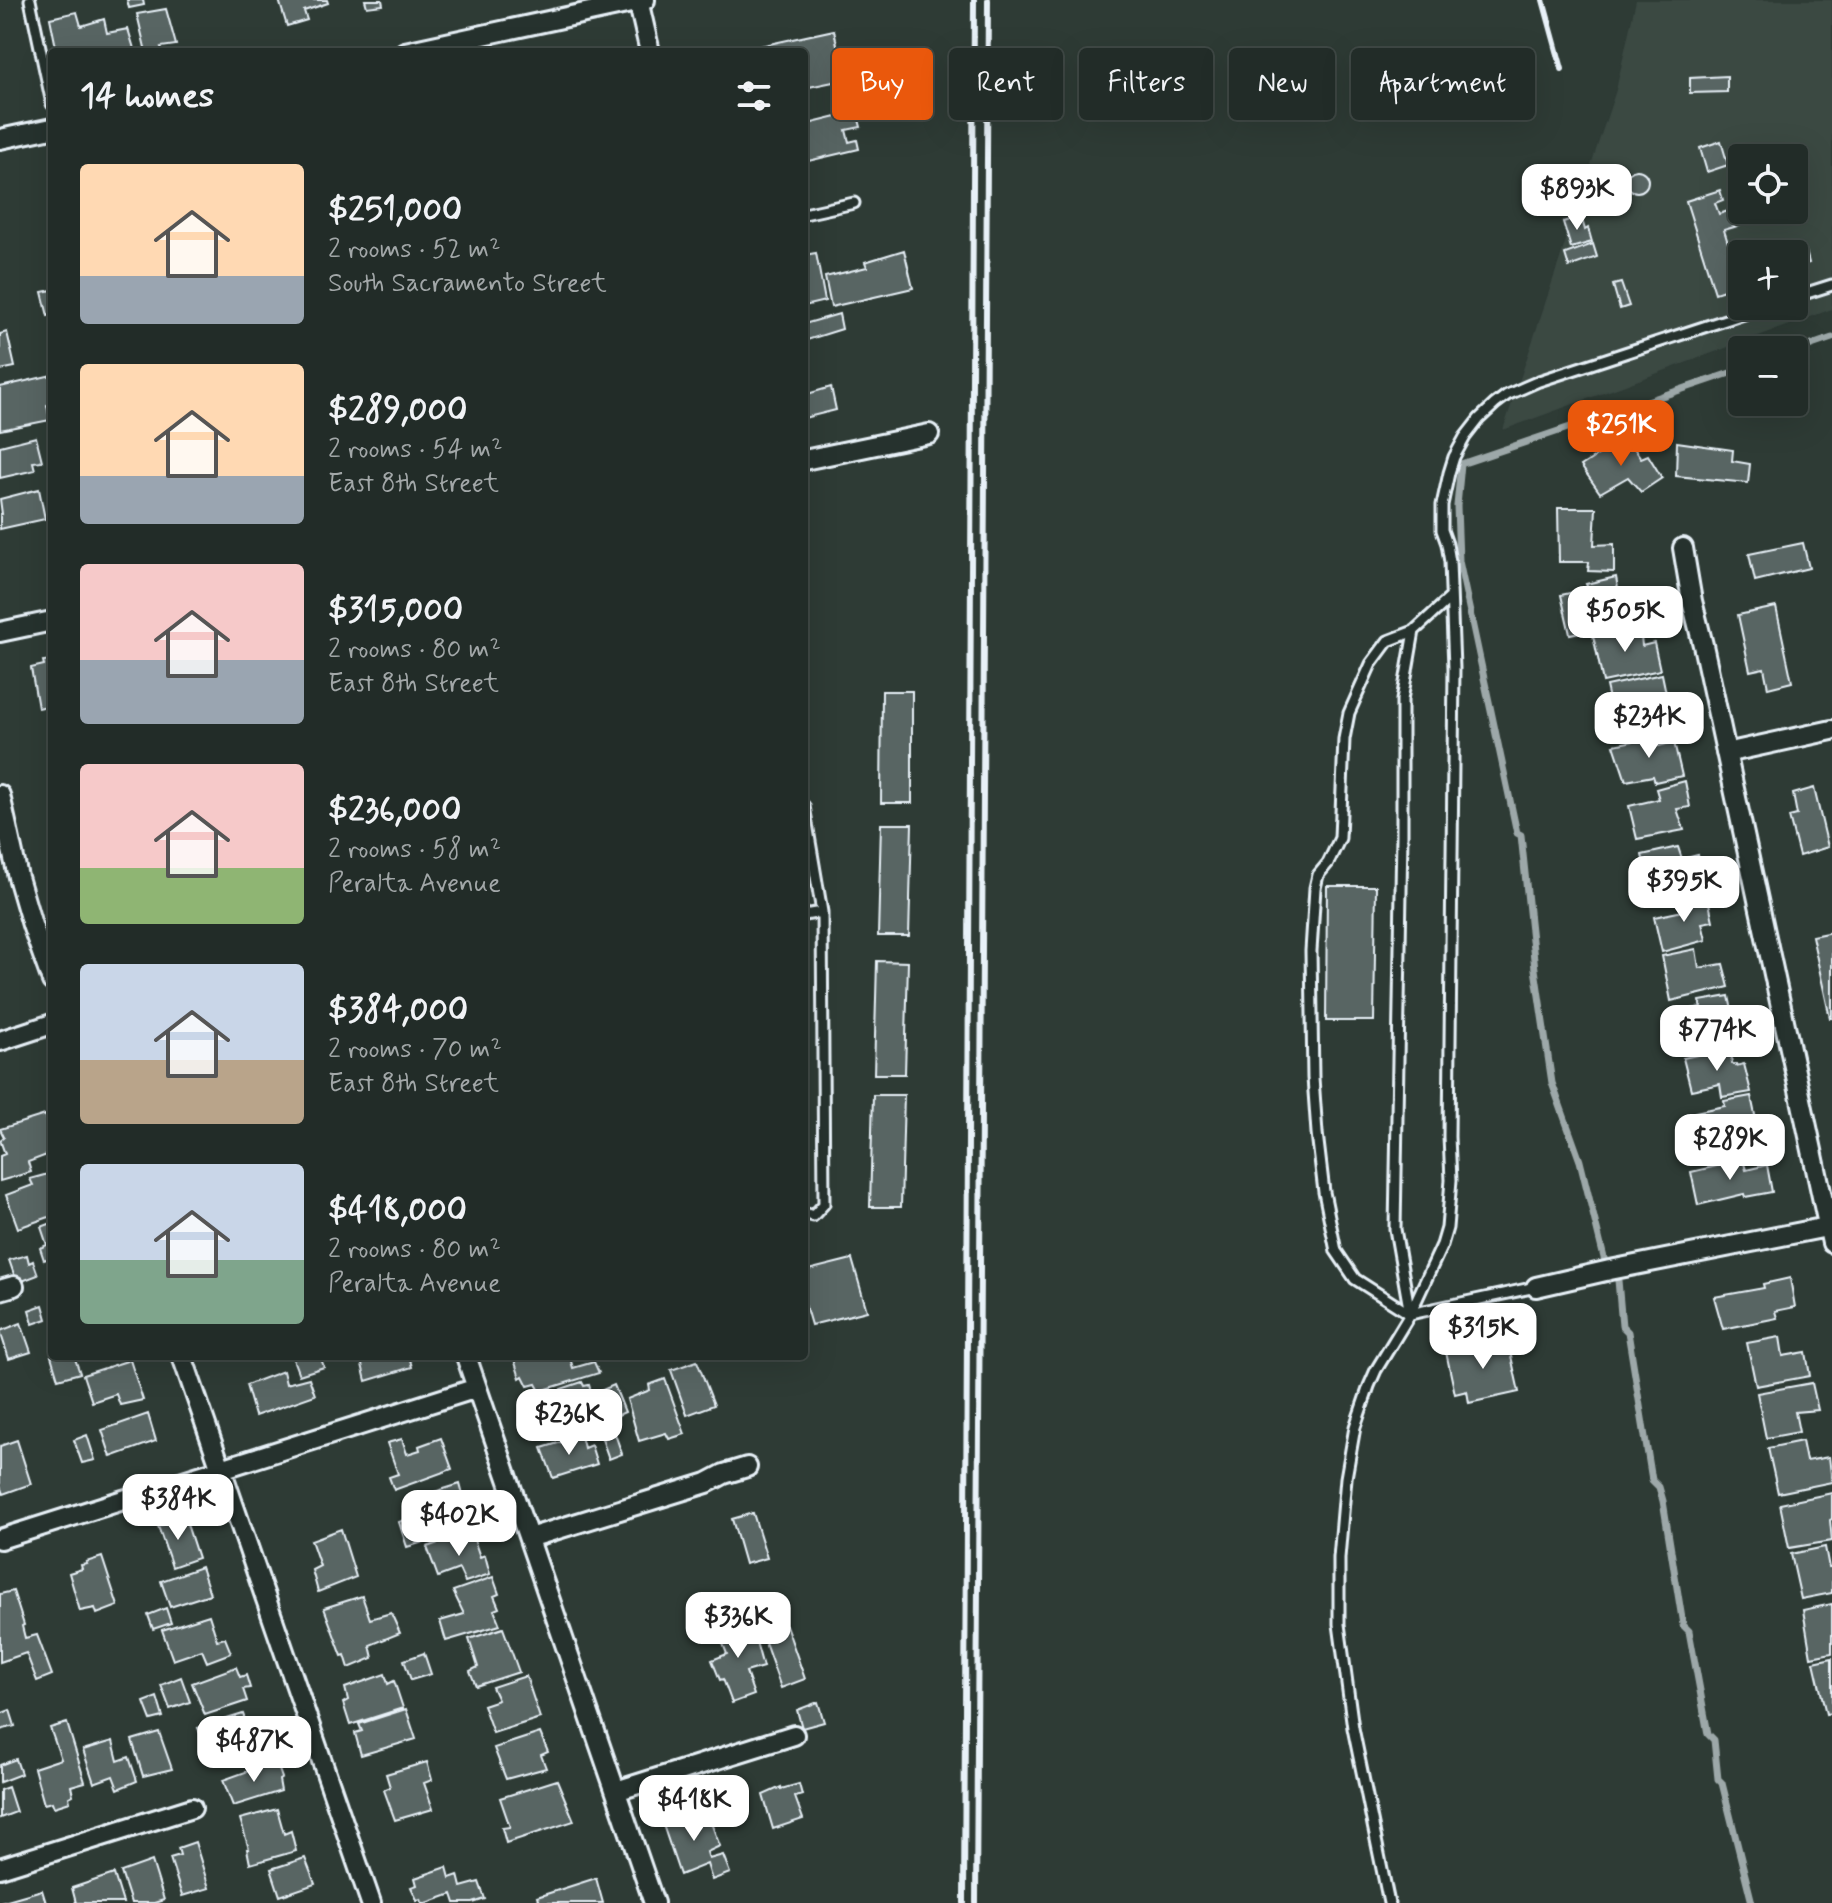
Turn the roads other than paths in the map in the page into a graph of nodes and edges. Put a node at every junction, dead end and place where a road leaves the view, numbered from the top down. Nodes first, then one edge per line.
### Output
1 (30, 0) edge
2 (641, 0) edge
3 (423, 48) edge
4 (649, 48) edge
5 (48, 85) edge
6 (48, 129) edge
7 (0, 139) edge
8 (854, 203) dead end
9 (808, 213) edge
10 (1832, 285) edge
11 (1808, 293) edge
12 (1728, 319) edge
13 (929, 434) dead end
14 (808, 459) edge
15 (1683, 548) dead end
16 (1451, 597) junction
17 (48, 622) edge
18 (1414, 631) junction
19 (0, 632) edge
20 (1832, 730) edge
21 (1726, 753) junction
22 (0, 795) edge
23 (808, 830) edge
24 (822, 912) junction
25 (808, 914) edge
26 (48, 970) edge
27 (48, 1025) edge
28 (0, 1041) edge
29 (808, 1214) edge
30 (1831, 1232) edge
31 (1536, 1287) joint
32 (1410, 1314) junction
33 (183, 1360) edge
34 (467, 1360) edge
35 (477, 1388) junction
36 (747, 1467) dead end
37 (221, 1469) junction
38 (529, 1538) junction
39 (0, 1539) edge
40 (794, 1735) dead end
41 (616, 1791) junction
42 (192, 1808) dead end
43 (0, 1868) edge
44 (371, 1903) edge
45 (654, 1903) edge
46 (1389, 1903) edge

1 - 5 lane
2 - 3 street
2 - 4 street
6 - 7 street
8 - 9 lane
10 - 11 lane
12 - 16 lane
13 - 14 street
15 - 21 street
16 - 18 lane
16 - 32 lane
17 - 19 street
18 - 32 lane
18 - 32 lane
20 - 21 street
21 - 30 street
22 - 26 street
23 - 24 lane
24 - 25 lane
24 - 29 lane
27 - 28 street
30 - 31 street
31 - 32 lane
32 - 46 lane
33 - 37 street
34 - 35 street
35 - 37 street
35 - 38 street
36 - 38 street
37 - 39 street
37 - 44 street
38 - 41 street
40 - 41 street
41 - 45 street
42 - 43 street

